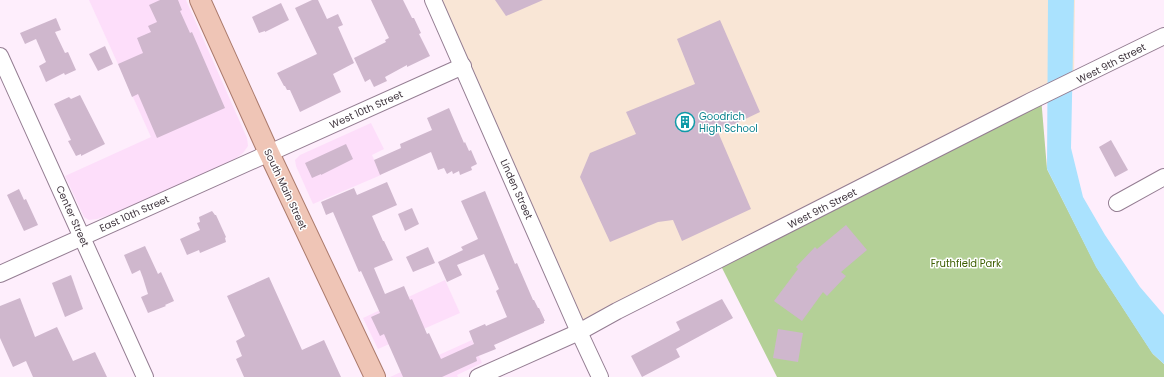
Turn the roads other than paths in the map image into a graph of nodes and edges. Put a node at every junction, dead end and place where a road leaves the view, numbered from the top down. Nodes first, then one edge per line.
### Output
1 (200, 0) edge
2 (433, 0) edge
3 (1164, 36) edge
4 (0, 56) edge
5 (463, 66) junction
6 (269, 153) junction
7 (1164, 177) edge
8 (1116, 203) dead end
9 (82, 237) junction
10 (0, 274) edge
11 (579, 332) junction
12 (145, 377) edge
13 (375, 377) edge
14 (478, 377) edge
15 (600, 377) edge

1 - 6 main road, South Main Street
2 - 5 street, Linden Street
3 - 11 street, West 9th Street
4 - 9 street, Center Street
5 - 6 street, West 10th Street
5 - 11 street, Linden Street
6 - 9 street, East 10th Street
6 - 13 main road, South Main Street
7 - 8 street
9 - 10 street, East 10th Street
9 - 12 street, Center Street
11 - 14 street, West 9th Street
11 - 15 street, Linden Street

